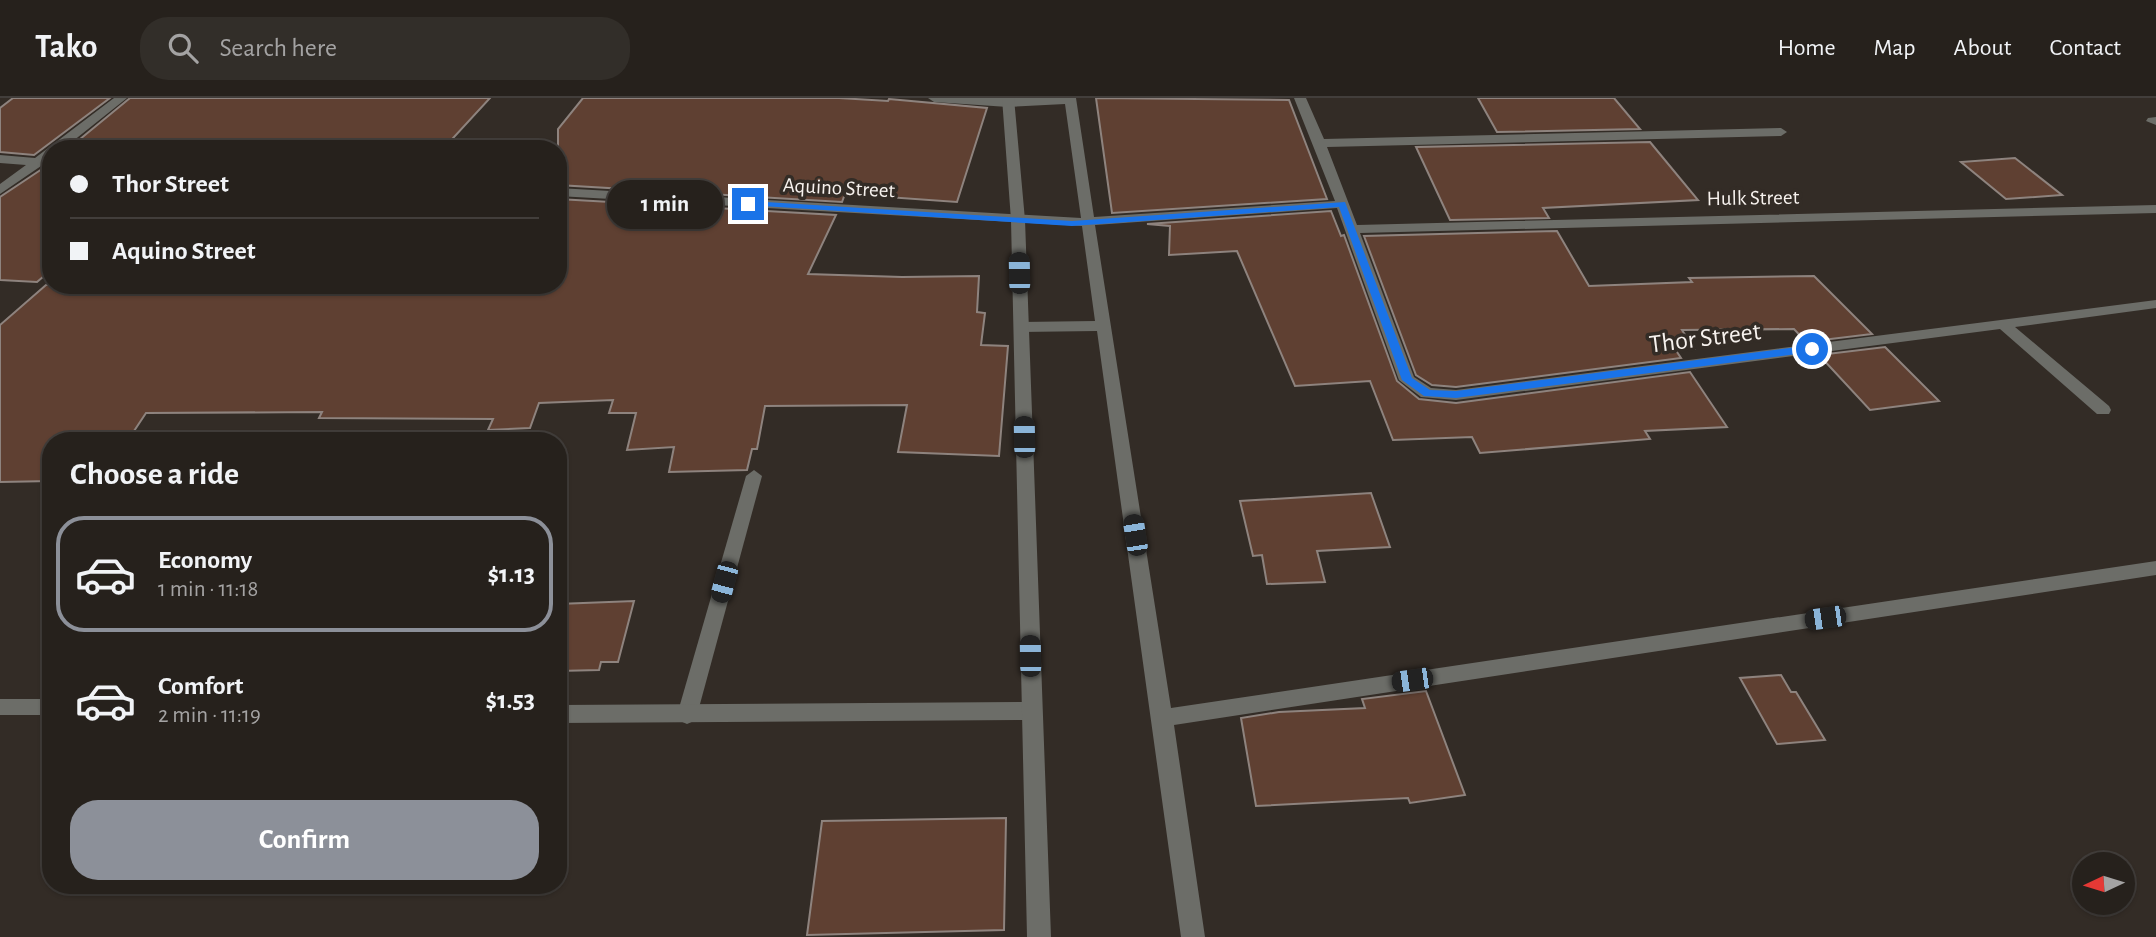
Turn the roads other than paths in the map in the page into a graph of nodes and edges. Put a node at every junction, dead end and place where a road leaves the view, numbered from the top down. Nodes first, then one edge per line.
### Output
1 (121, 98) edge
2 (934, 98) edge
3 (1300, 98) edge
4 (1067, 100) edge
5 (1013, 101) edge
6 (1781, 132) dead end
7 (66, 140) edge
8 (1320, 143) junction
9 (0, 159) edge
10 (42, 162) edge
11 (42, 164) edge
12 (0, 190) edge
13 (567, 193) edge
14 (1342, 204) junction
15 (2156, 209) edge
16 (1026, 219) junction
17 (1079, 223) junction
18 (1352, 229) junction
19 (2156, 304) edge
20 (2003, 324) junction
21 (1094, 326) junction
22 (1028, 327) junction
23 (2103, 410) dead end
24 (754, 476) dead end
25 (2156, 568) edge
26 (0, 707) edge
27 (42, 707) edge
28 (1032, 711) junction
29 (567, 714) edge
30 (687, 715) junction
31 (1164, 718) junction
32 (1039, 937) edge
33 (1193, 937) edge

1 - 7 street
2 - 5 street
3 - 8 street
4 - 5 street
4 - 17 street
5 - 16 street
6 - 8 street
8 - 14 street
9 - 10 street
11 - 12 street
13 - 16 street, Aquino Street
14 - 17 street, Aquino Street
14 - 18 street
15 - 18 street, Hulk Street
16 - 17 street, Aquino Street
16 - 22 street
17 - 21 street
18 - 20 street, Thor Street
19 - 20 street, Thor Street
20 - 23 street
21 - 22 street
21 - 31 street
22 - 28 street
24 - 30 street
25 - 31 street
26 - 27 street
28 - 30 street
28 - 32 street
29 - 30 street
31 - 33 street

